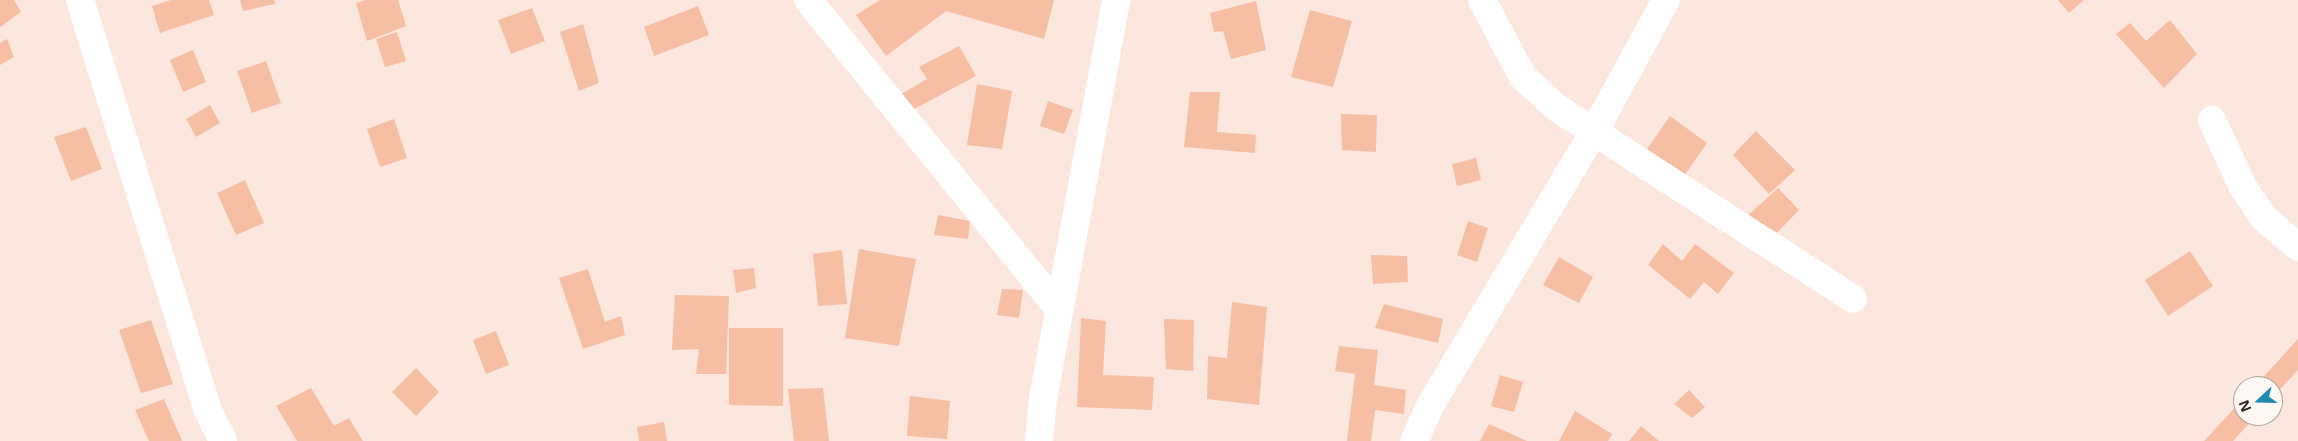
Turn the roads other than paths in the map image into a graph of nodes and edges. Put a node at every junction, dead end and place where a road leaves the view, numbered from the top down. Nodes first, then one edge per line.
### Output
1 (80, 0) edge
2 (808, 0) edge
3 (1116, 0) edge
4 (1482, 0) edge
5 (1666, 0) edge
6 (2212, 120) dead end
7 (1594, 132) junction
8 (2298, 247) edge
9 (1853, 299) dead end
10 (1059, 309) junction
11 (207, 409) junction
12 (208, 441) edge
13 (223, 441) edge
14 (1039, 441) edge
15 (1414, 441) edge

1 - 11 main road
2 - 10 main road
3 - 10 main road
4 - 7 main road
5 - 7 main road
6 - 8 main road
7 - 9 main road
7 - 15 main road
10 - 14 main road
11 - 12 main road
11 - 13 main road

